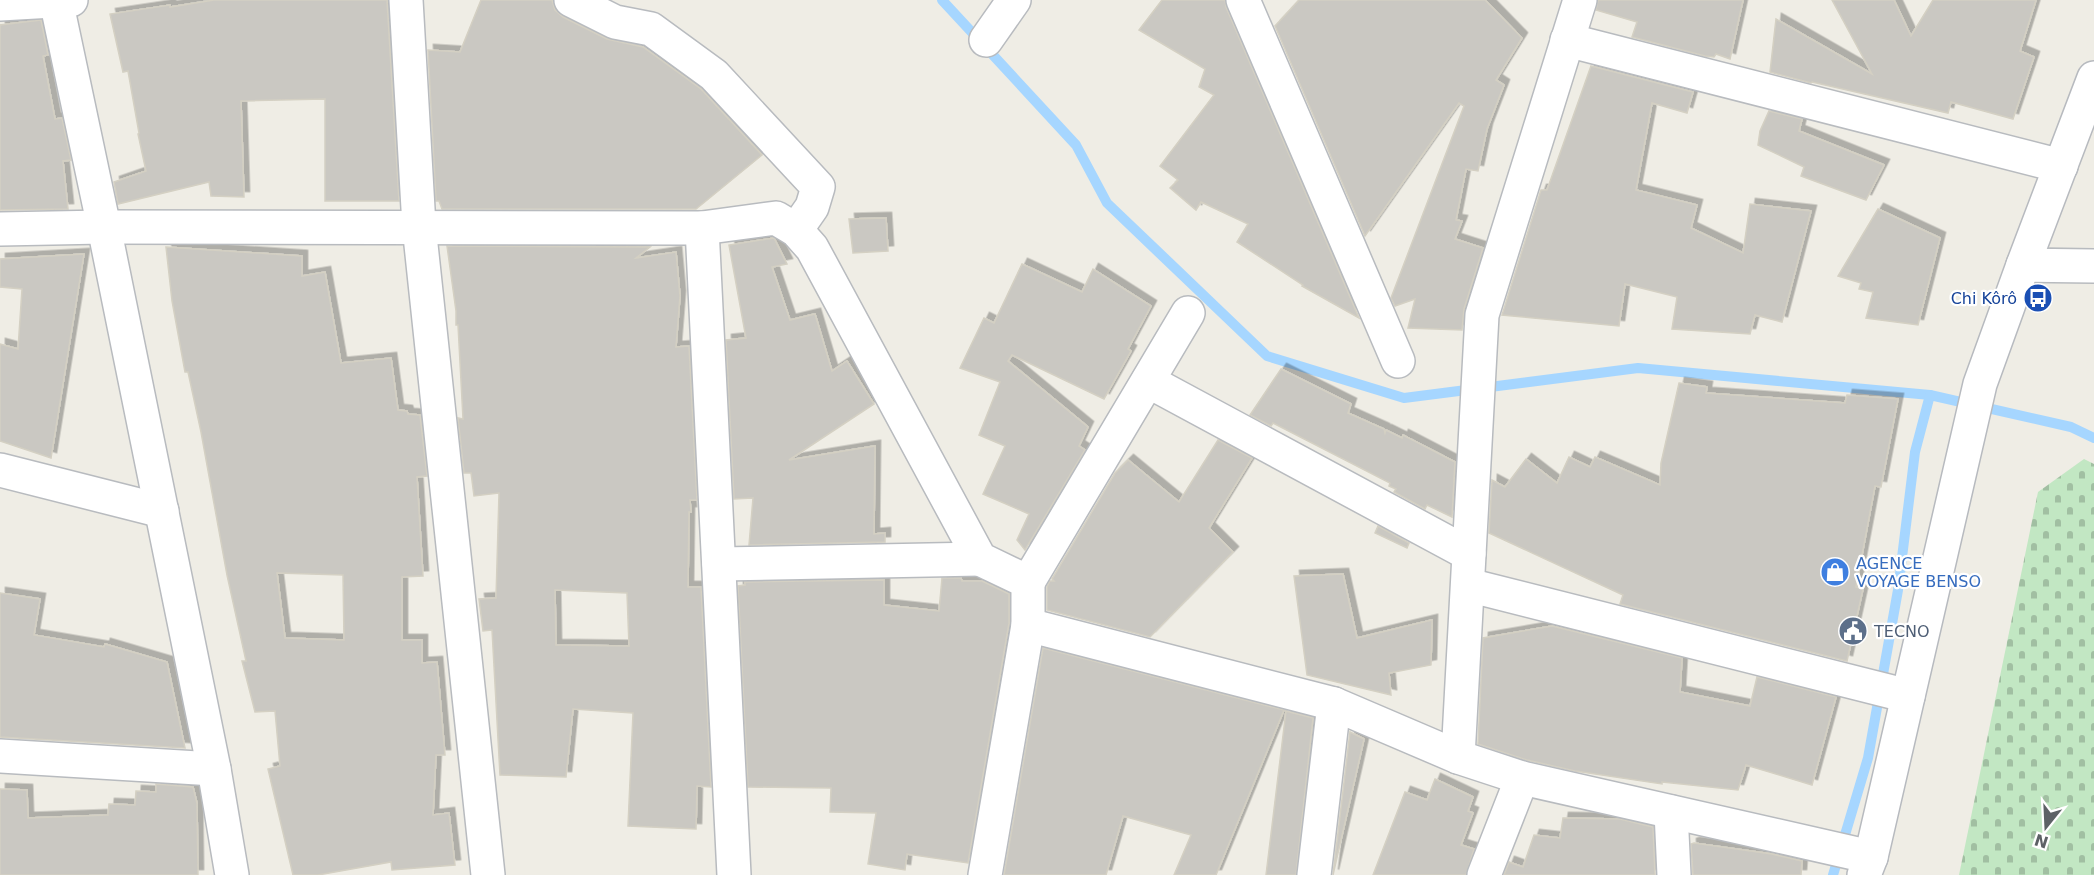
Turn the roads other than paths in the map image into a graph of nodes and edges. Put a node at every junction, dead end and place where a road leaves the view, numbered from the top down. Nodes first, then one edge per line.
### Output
1 (406, 0) edge
2 (571, 0) edge
3 (1014, 0) edge
4 (1580, 0) edge
5 (61, 1) edge
6 (0, 4) edge
7 (1249, 4) edge
8 (986, 40) dead end
9 (1567, 40) junction
10 (2094, 78) edge
11 (2061, 166) junction
12 (419, 226) junction
13 (104, 227) junction
14 (702, 228) junction
15 (0, 229) edge
16 (796, 230) junction
17 (2023, 265) junction
18 (2094, 266) edge
19 (1188, 313) dead end
20 (1398, 361) dead end
21 (1148, 381) junction
22 (0, 470) edge
23 (162, 511) junction
24 (980, 559) junction
25 (719, 564) junction
26 (1468, 570) junction
27 (1028, 582) junction
28 (1028, 625) junction
29 (1908, 696) junction
30 (1334, 704) junction
31 (0, 756) edge
32 (1458, 757) junction
33 (214, 769) junction
34 (1522, 778) junction
35 (1671, 812) junction
36 (1867, 866) edge
37 (232, 875) edge
38 (488, 875) edge
39 (734, 875) edge
40 (985, 875) edge
41 (1314, 875) edge
42 (1484, 875) edge
43 (1674, 875) edge

1 - 12 street
2 - 16 street
3 - 8 street
4 - 9 street
5 - 6 street
5 - 13 street
7 - 20 street
9 - 11 street
9 - 26 street
10 - 11 street
11 - 17 street
12 - 13 street
12 - 14 street
12 - 38 street
13 - 15 street
13 - 23 street
14 - 16 street
14 - 25 street
16 - 24 street
17 - 18 street
17 - 29 street
19 - 21 street
21 - 26 street
21 - 27 street
22 - 23 street
23 - 33 street
24 - 25 street
24 - 27 street
25 - 39 street
26 - 29 street
26 - 32 street
27 - 28 street
28 - 30 street
28 - 40 street
29 - 36 street
30 - 32 street
30 - 41 street
31 - 33 street
32 - 34 street
33 - 37 street
34 - 35 street
34 - 42 street
35 - 36 street
35 - 43 street

